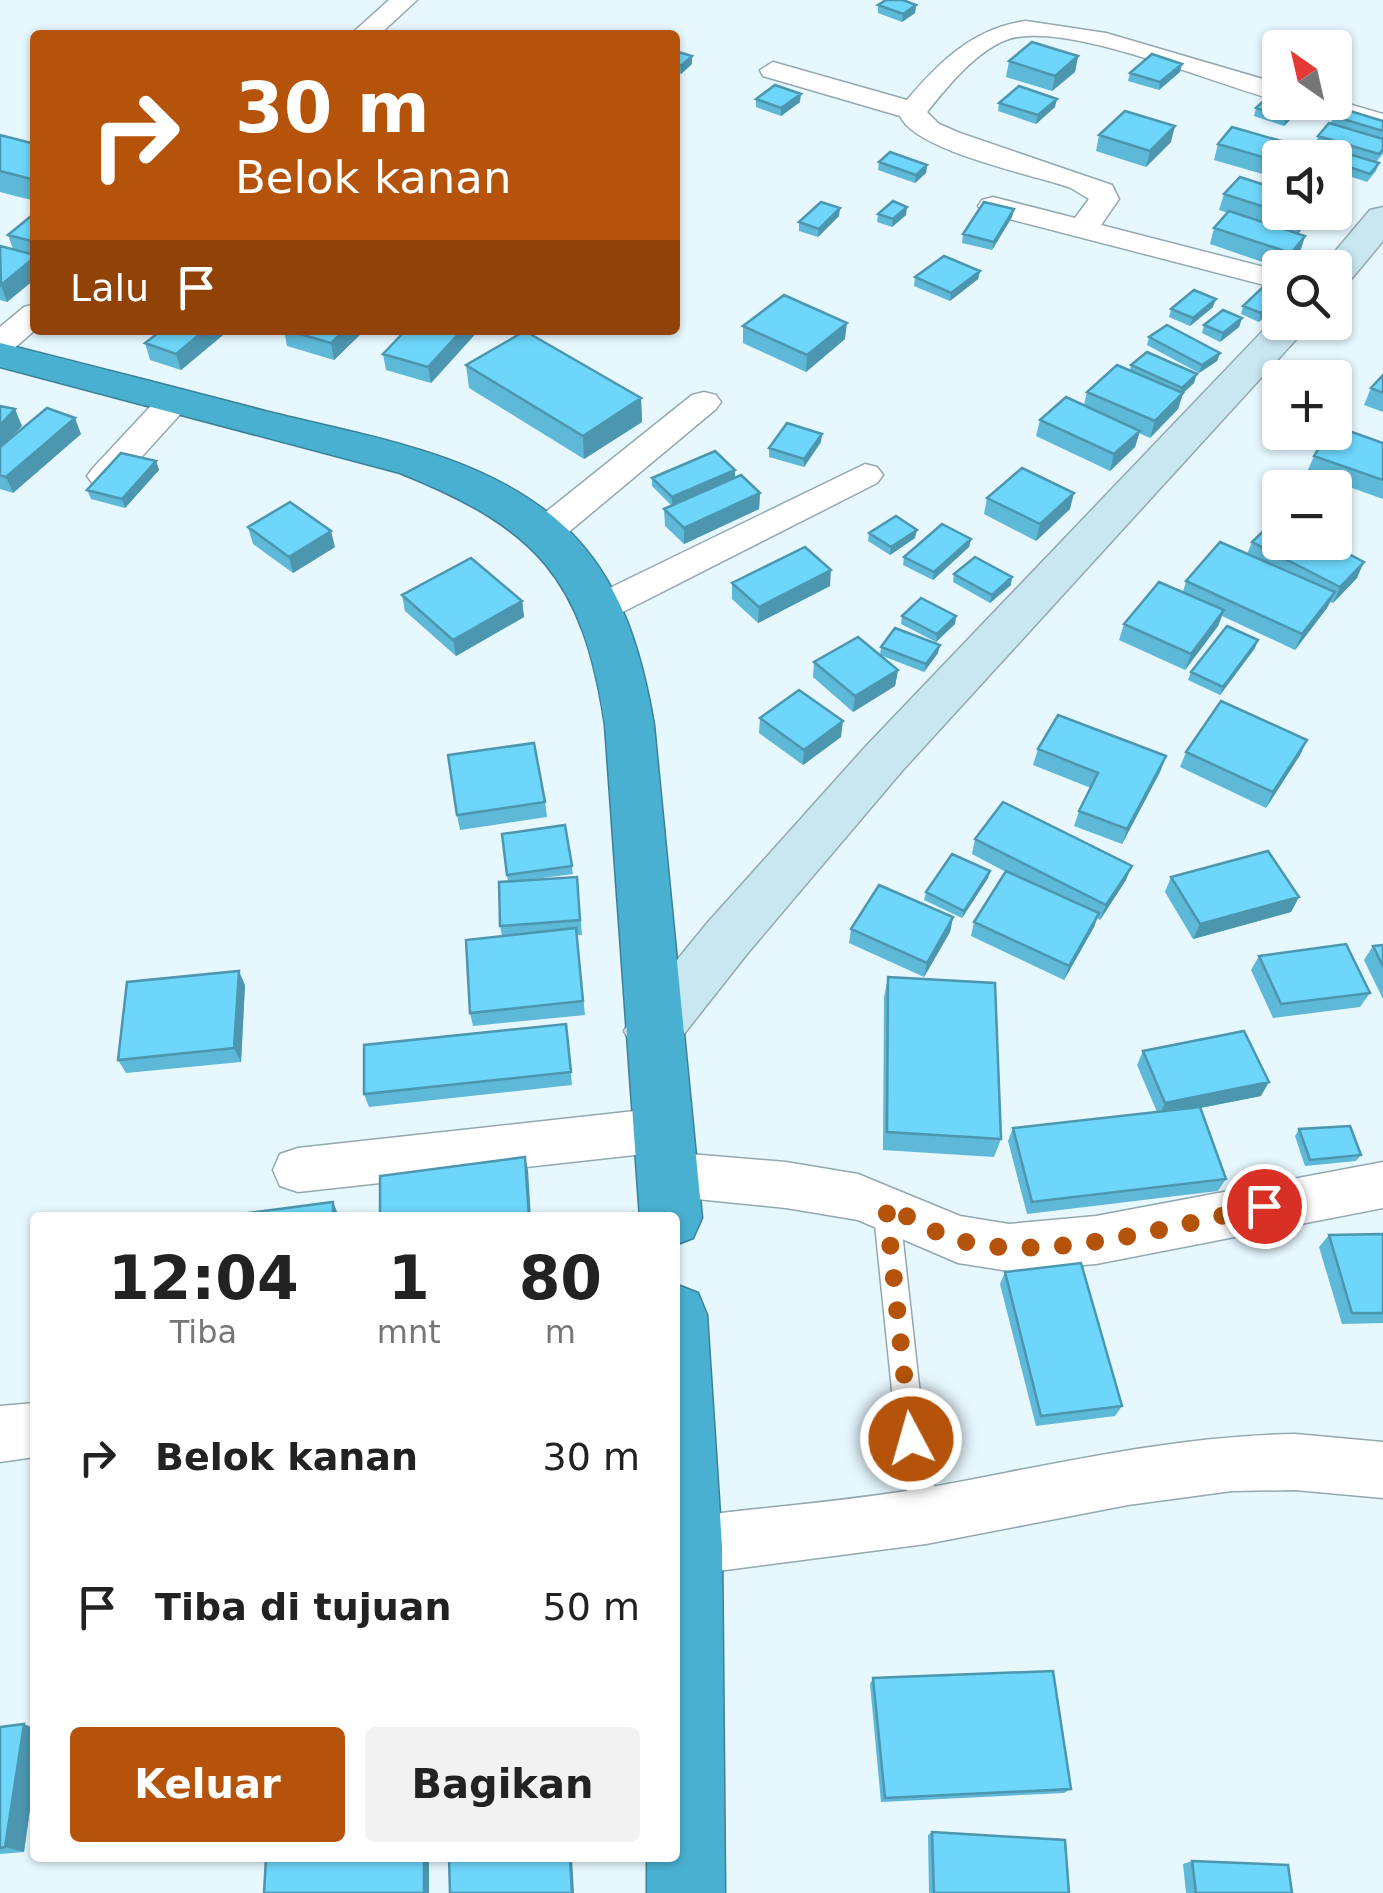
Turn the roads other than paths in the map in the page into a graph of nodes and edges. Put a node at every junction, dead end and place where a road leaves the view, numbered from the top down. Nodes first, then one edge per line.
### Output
1 (404, 0) edge
2 (368, 30) edge
3 (774, 70) dead end
4 (1262, 88) edge
5 (913, 111) junction
6 (1352, 114) edge
7 (1383, 123) edge
8 (992, 206) edge
9 (1383, 218) edge
10 (1082, 229) junction
11 (1352, 254) edge
12 (1262, 275) edge
13 (30, 318) edge
14 (1275, 340) edge
15 (0, 343) edge
16 (0, 356) edge
17 (173, 402) junction
18 (704, 402) dead end
19 (865, 475) dead end
20 (105, 476) edge
21 (545, 532) junction
22 (600, 608) junction
23 (653, 1031) junction
24 (298, 1170) dead end
25 (666, 1174) edge
26 (1383, 1185) edge
27 (886, 1205) junction
28 (680, 1411) edge
29 (30, 1431) edge
30 (0, 1434) edge
31 (1383, 1470) edge
32 (926, 1516) junction
33 (688, 1546) junction
34 (686, 1893) edge

1 - 2 street
3 - 5 street
4 - 5 street
5 - 10 street
6 - 7 street
8 - 10 street
9 - 11 street
10 - 12 street
13 - 15 street
14 - 23 street
16 - 17 highway
17 - 20 street
17 - 21 highway
18 - 21 street
19 - 22 street
21 - 22 highway
22 - 23 highway
23 - 25 highway
24 - 25 street
25 - 27 street
26 - 27 street
27 - 32 lane
28 - 33 highway
29 - 30 street
31 - 32 street
32 - 33 street
33 - 34 highway

